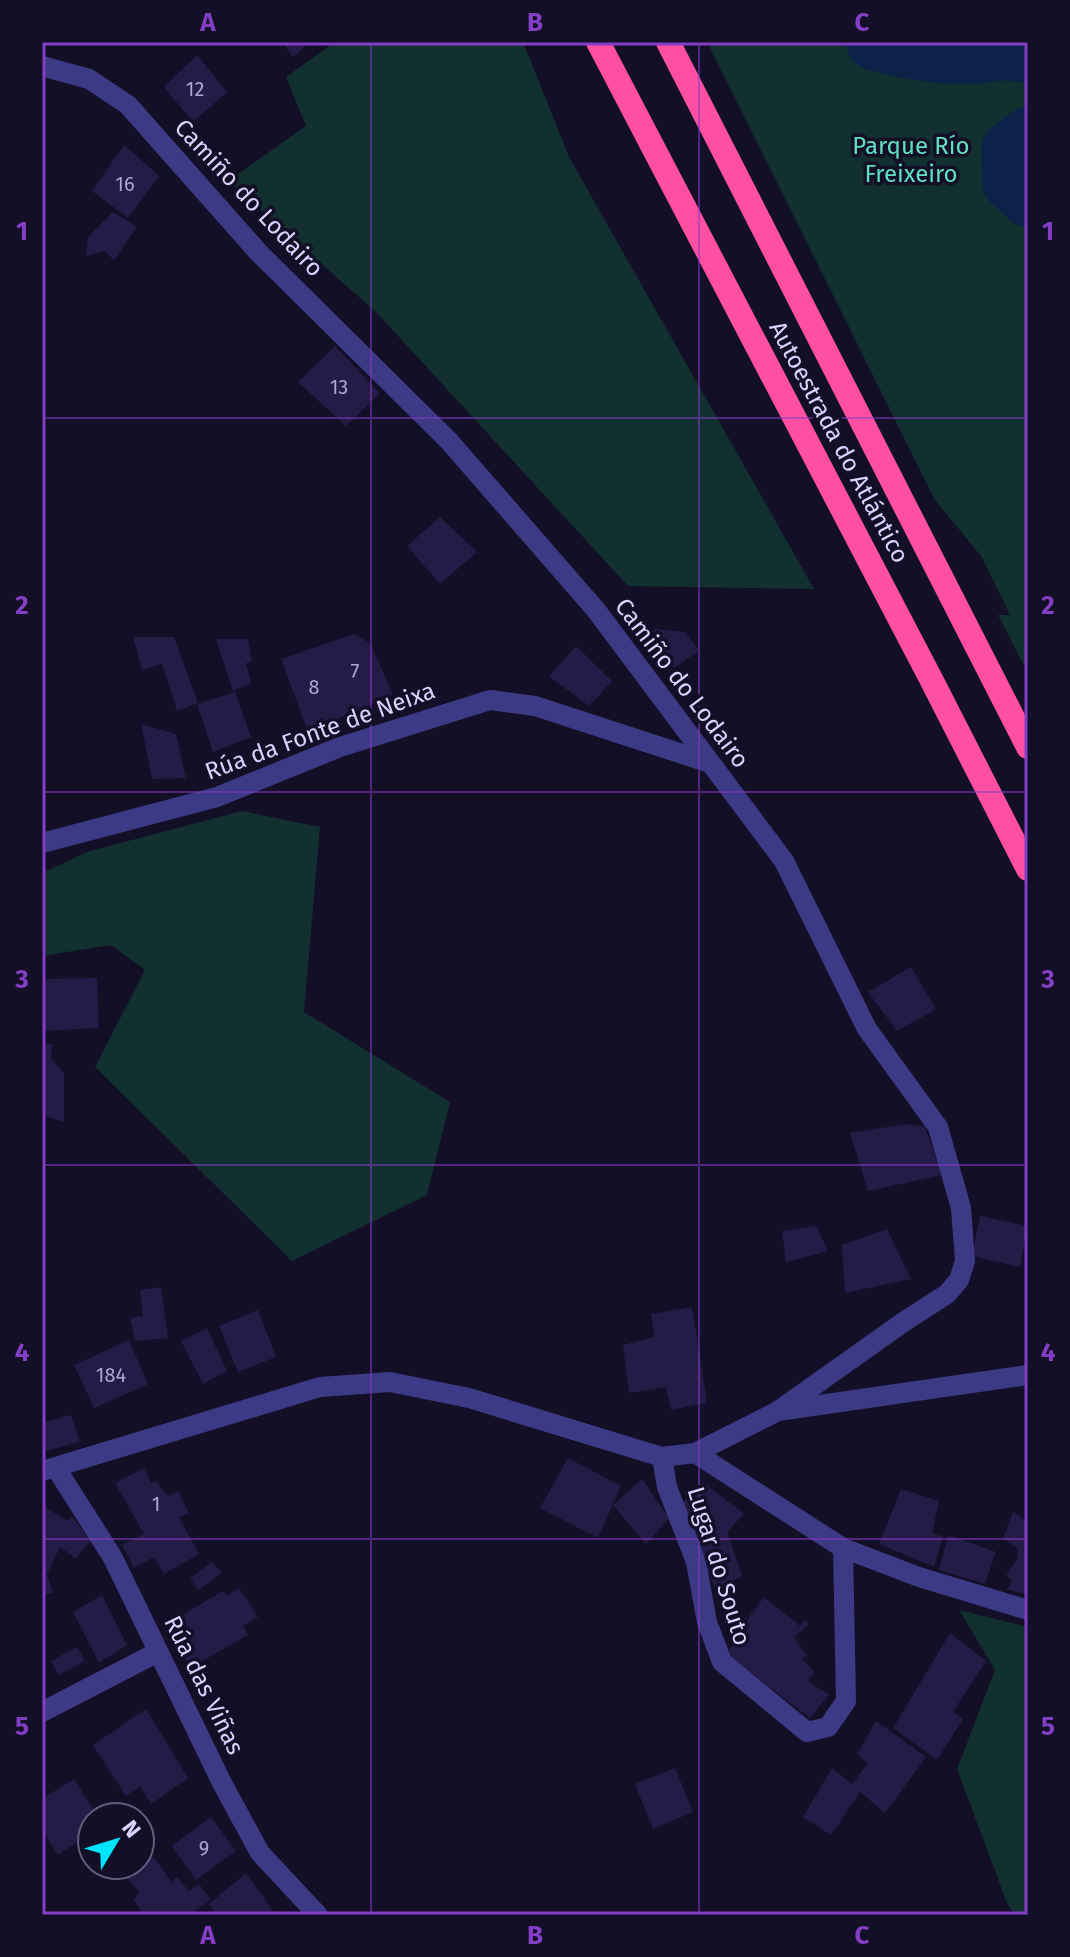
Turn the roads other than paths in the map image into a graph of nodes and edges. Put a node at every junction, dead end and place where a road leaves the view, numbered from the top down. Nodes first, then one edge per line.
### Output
1 (598, 42) edge
2 (668, 42) edge
3 (42, 66) edge
4 (1028, 747) edge
5 (707, 762) junction
6 (42, 843) edge
7 (1028, 869) edge
8 (1028, 1375) edge
9 (778, 1411) junction
10 (695, 1453) junction
11 (662, 1457) junction
12 (49, 1470) edge
13 (843, 1548) junction
14 (1028, 1610) edge
15 (158, 1652) junction
16 (42, 1712) edge
17 (318, 1915) edge

1 - 7 highway, Autoestrada do Atlántico
2 - 4 highway, Autoestrada do Atlántico
3 - 5 street, Camiño do Lodairo
5 - 6 street, Rúa da Fonte de Neixa
5 - 9 street, Camiño do Lodairo
8 - 9 street
9 - 10 street
10 - 11 street
10 - 13 street, Lugar do Souto
11 - 12 street
11 - 13 street, Lugar do Souto
12 - 15 street, Rúa das Viñas
13 - 14 street, Lugar do Souto
15 - 16 street
15 - 17 street, Rúa das Viñas

